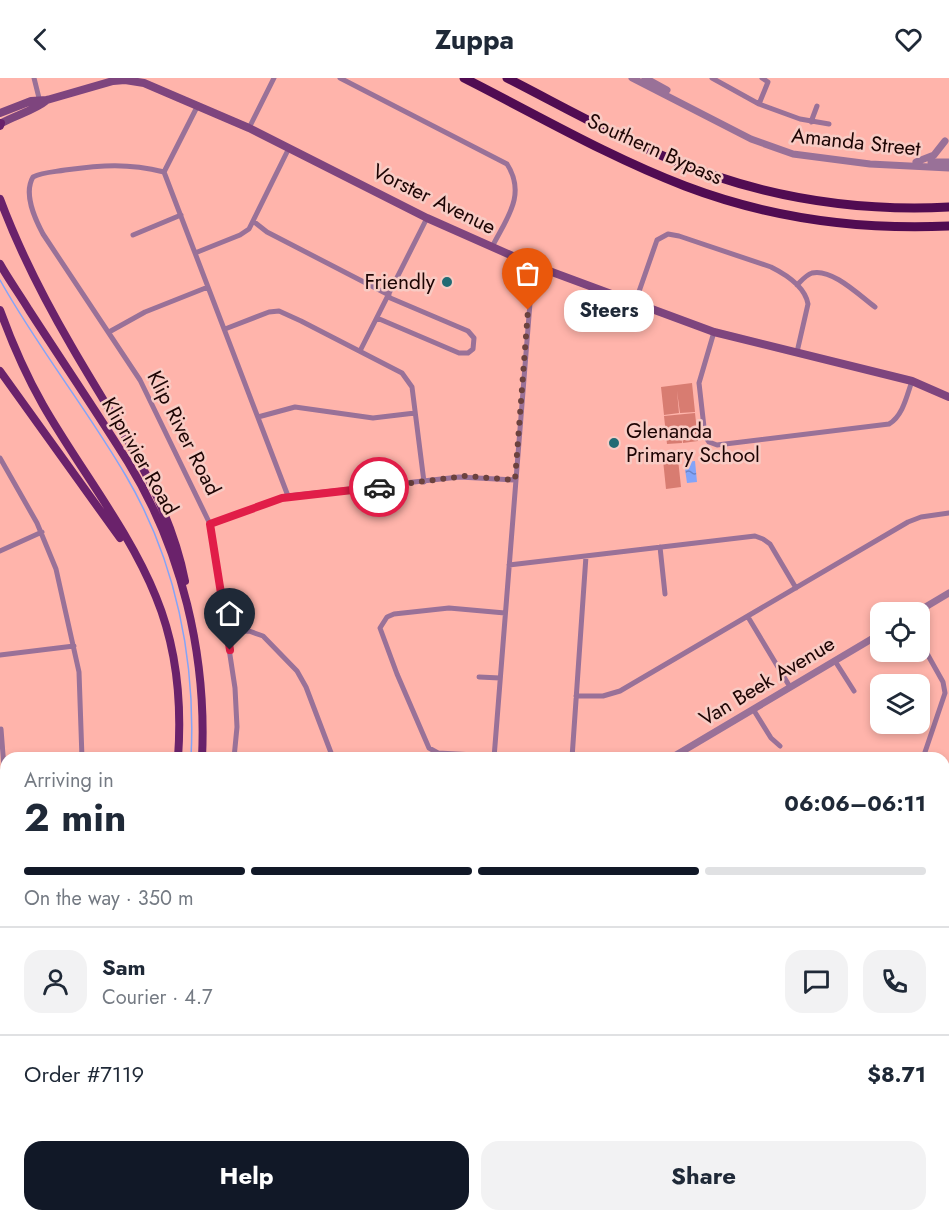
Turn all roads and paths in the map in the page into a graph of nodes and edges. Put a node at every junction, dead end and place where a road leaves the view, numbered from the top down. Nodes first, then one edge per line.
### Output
1 (34, 78) edge
2 (274, 78) edge
3 (340, 78) edge
4 (464, 78) edge
5 (507, 78) edge
6 (632, 78) edge
7 (712, 78) edge
8 (762, 78) edge
9 (106, 80) edge
10 (769, 80) edge
11 (648, 82) edge
12 (43, 101) junction
13 (759, 104) junction
14 (198, 105) junction
15 (817, 106) dead end
16 (700, 111) junction
17 (0, 112) edge
18 (811, 122) junction
19 (0, 124) edge
20 (829, 124) dead end
21 (249, 128) junction
22 (945, 141) dead end
23 (289, 148) junction
24 (916, 162) junction
25 (949, 162) edge
26 (949, 168) edge
27 (164, 172) junction
28 (0, 199) edge
29 (949, 207) edge
30 (181, 215) junction
31 (427, 218) junction
32 (253, 221) junction
33 (949, 226) edge
34 (133, 235) dead end
35 (492, 247) junction
36 (195, 253) junction
37 (0, 264) edge
38 (532, 265) junction
39 (797, 285) junction
40 (208, 287) junction
41 (388, 296) junction
42 (635, 303) junction
43 (874, 307) dead end
44 (0, 310) edge
45 (377, 318) junction
46 (225, 329) junction
47 (109, 332) junction
48 (714, 332) junction
49 (360, 351) junction
50 (797, 352) junction
51 (0, 371) edge
52 (912, 381) junction
53 (949, 397) edge
54 (415, 413) junction
55 (258, 417) junction
56 (1, 462) edge
57 (515, 480) junction
58 (424, 482) junction
59 (288, 496) junction
60 (949, 513) edge
61 (210, 524) junction
62 (42, 532) junction
63 (660, 547) junction
64 (0, 551) edge
65 (586, 556) junction
66 (137, 560) junction
67 (509, 565) junction
68 (795, 588) junction
69 (949, 593) edge
70 (665, 594) dead end
71 (187, 602) junction
72 (930, 604) edge
73 (505, 613) junction
74 (748, 617) junction
75 (227, 632) junction
76 (870, 640) edge
77 (74, 646) junction
78 (0, 655) edge
79 (930, 659) edge
80 (835, 661) junction
81 (479, 677) dead end
82 (500, 678) junction
83 (949, 678) edge
84 (943, 682) junction
85 (790, 687) junction
86 (854, 691) dead end
87 (576, 696) junction
88 (753, 709) junction
89 (1, 729) edge
90 (780, 746) dead end
91 (684, 750) joint
92 (3, 752) edge
93 (82, 752) edge
94 (178, 752) edge
95 (202, 752) edge
96 (235, 752) edge
97 (331, 752) edge
98 (436, 752) edge
99 (494, 752) edge
100 (572, 752) edge
101 (681, 752) edge
102 (925, 752) edge

1 - 12 street
2 - 21 street
3 - 35 street
4 - 33 highway, Southern Bypass
5 - 29 highway, Southern Bypass
6 - 11 street, Amanda Street
7 - 13 street
8 - 10 street
9 - 12 main road, Vorster Avenue
9 - 14 main road, Vorster Avenue
10 - 13 street
11 - 16 street, Amanda Street
12 - 17 main road, Vorster Avenue
12 - 19 main road, Vorster Avenue
13 - 18 street
14 - 21 main road, Vorster Avenue
14 - 27 street
15 - 18 street
16 - 24 street, Amanda Street
16 - 26 street, Amanda Street
18 - 20 street
21 - 23 main road, Vorster Avenue
22 - 24 street
23 - 31 main road, Vorster Avenue
23 - 32 street
24 - 25 street, Amanda Street
27 - 30 street
27 - 47 street, Klip River Road
28 - 71 main road
30 - 34 street
30 - 36 street
31 - 35 main road, Vorster Avenue
31 - 41 street
32 - 36 street
32 - 41 street
35 - 38 main road, Vorster Avenue
36 - 40 street
37 - 71 main road, Kliprivier Road
38 - 42 main road, Vorster Avenue
38 - 57 street
39 - 42 street
39 - 43 street
39 - 50 street
40 - 46 street
40 - 47 street
41 - 45 street
41 - 45 street
42 - 48 main road, Vorster Avenue
44 - 66 main road
45 - 49 street
46 - 49 street
46 - 55 street
47 - 61 street, Klip River Road
48 - 50 main road, Vorster Avenue
48 - 52 street
49 - 54 street
50 - 52 main road, Vorster Avenue
51 - 66 main road
52 - 53 main road, Vorster Avenue
54 - 55 street
54 - 58 street
55 - 59 street
56 - 62 street
57 - 58 street
57 - 67 street
58 - 59 street
59 - 61 street
60 - 68 street
61 - 75 street, Klip River Road
62 - 64 street
62 - 77 street
63 - 65 street
63 - 68 street
63 - 70 street
65 - 67 street
65 - 87 street
66 - 94 main road
67 - 73 street
68 - 74 street
69 - 72 street
71 - 95 main road, Kliprivier Road
73 - 82 street
73 - 98 street
74 - 85 street
74 - 87 street
75 - 96 street, Klip River Road
75 - 97 street
76 - 80 street, Van Beek Avenue
77 - 78 street
77 - 93 street
79 - 84 street
80 - 85 street, Van Beek Avenue
80 - 86 street
81 - 82 street
82 - 99 street
83 - 84 street
84 - 102 street
85 - 88 street, Van Beek Avenue
87 - 100 street
88 - 90 street
88 - 91 street, Van Beek Avenue
89 - 92 street
91 - 101 street, Van Beek Avenue

